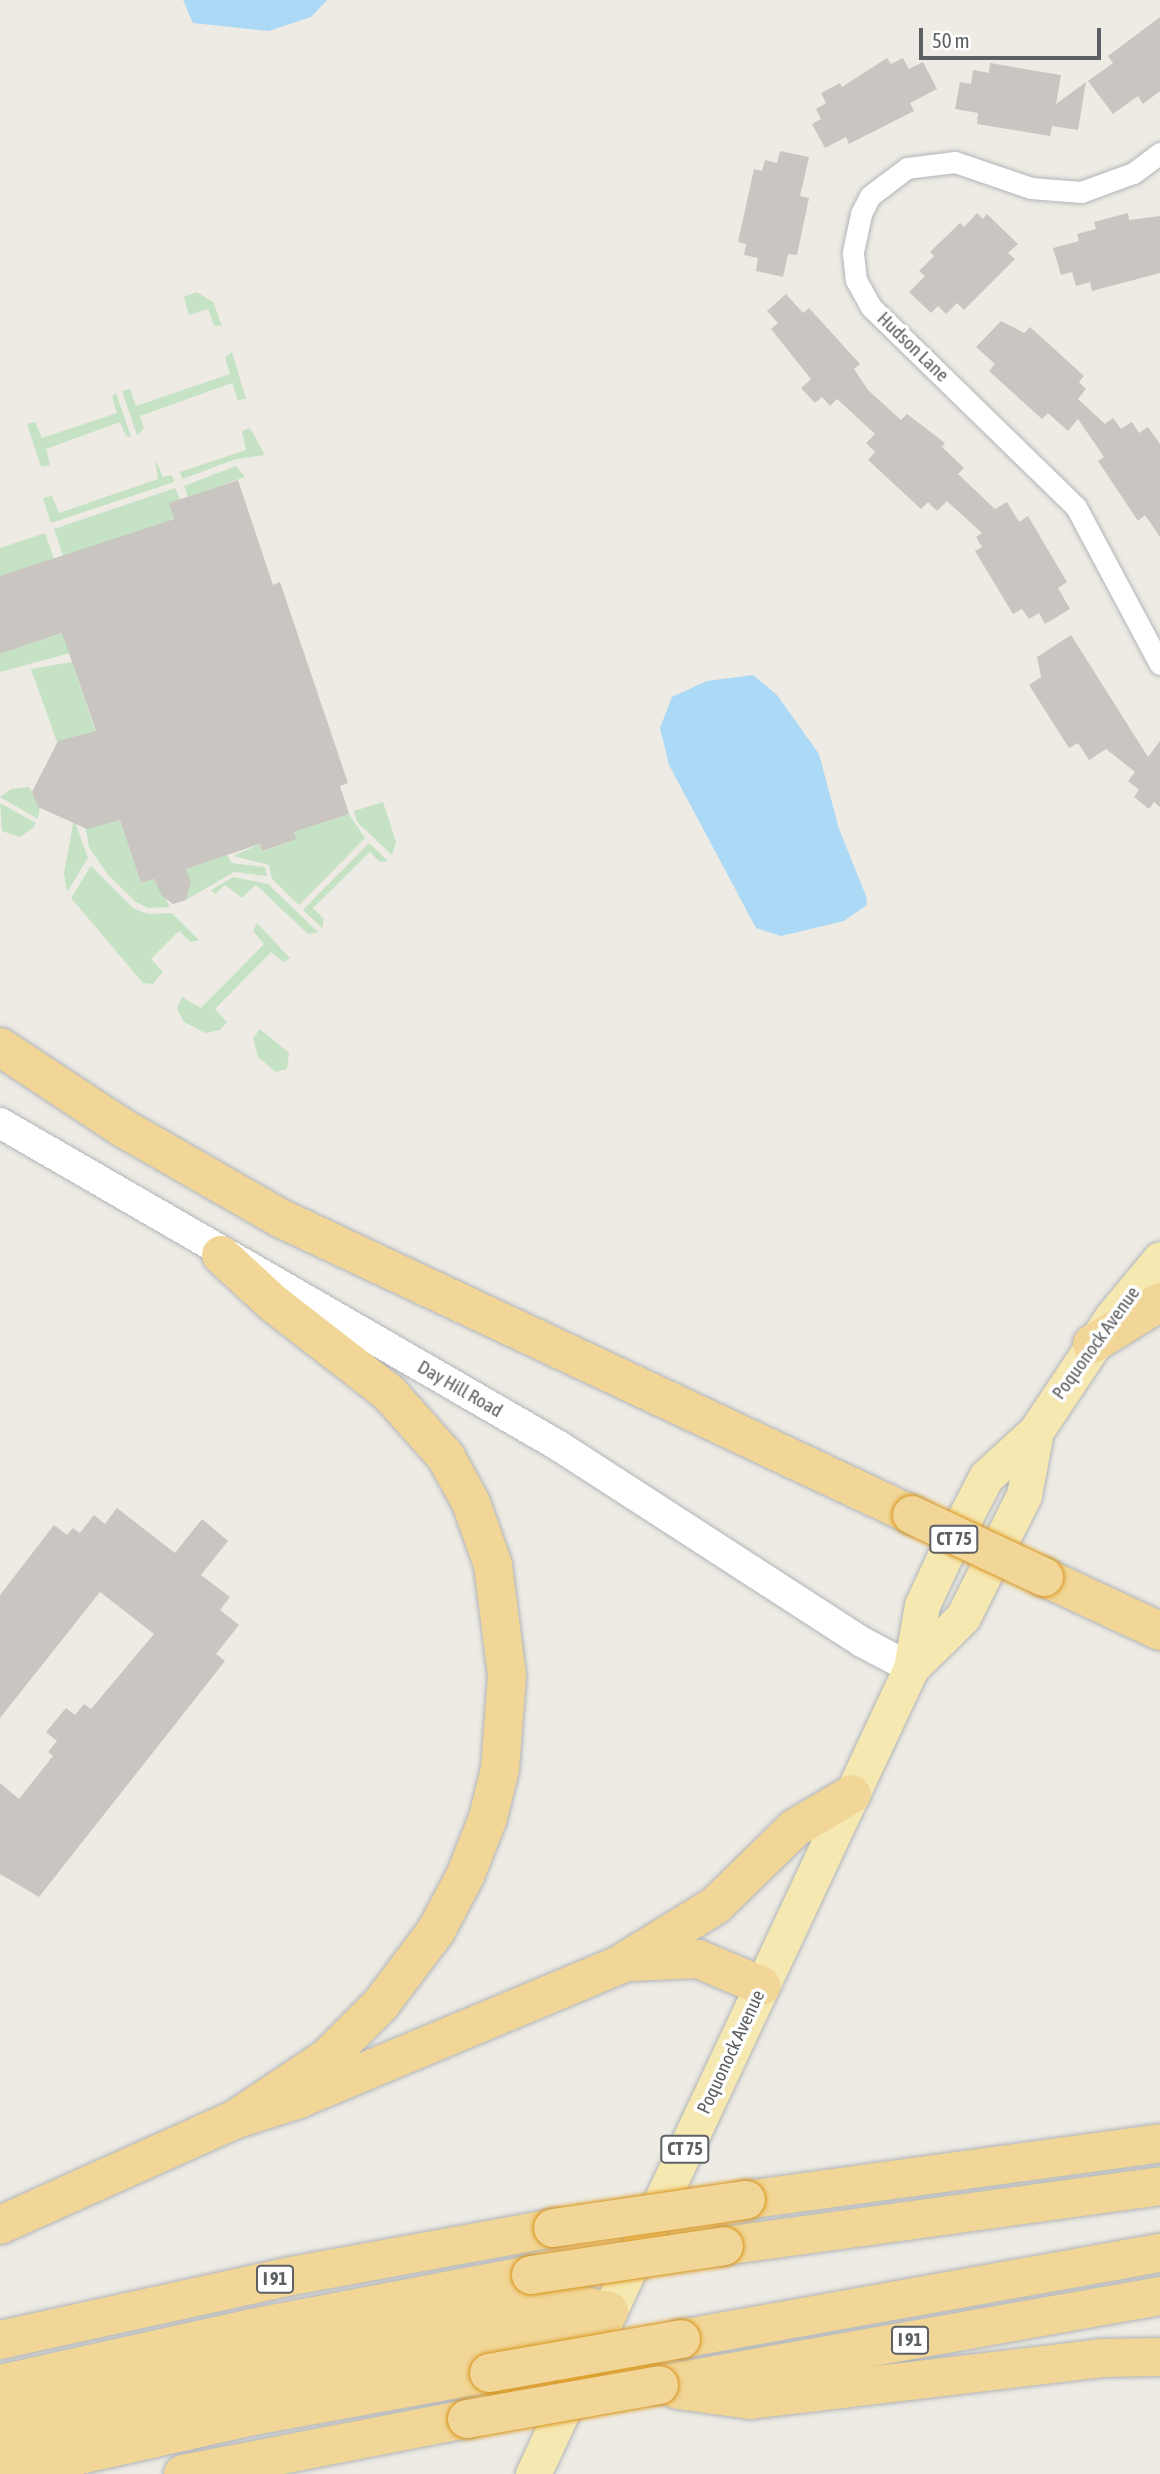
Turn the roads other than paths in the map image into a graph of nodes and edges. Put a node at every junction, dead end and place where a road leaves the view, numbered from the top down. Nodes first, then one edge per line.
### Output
1 (1160, 153) edge
2 (1160, 664) edge
3 (0, 1047) edge
4 (0, 1124) edge
5 (221, 1255) junction
6 (1160, 1259) edge
7 (1160, 1302) edge
8 (1093, 1344) junction
9 (1160, 1631) edge
10 (911, 1668) junction
11 (852, 1794) junction
12 (619, 1965) junction
13 (762, 1986) junction
14 (234, 2120) junction
15 (1160, 2143) edge
16 (1160, 2186) edge
17 (0, 2225) edge
18 (1160, 2253) edge
19 (1160, 2296) edge
20 (609, 2311) junction
21 (0, 2340) edge
22 (1160, 2357) edge
23 (0, 2384) edge
24 (659, 2385) junction
25 (0, 2415) edge
26 (0, 2445) edge
27 (0, 2473) edge
28 (183, 2474) edge
29 (533, 2474) edge

1 - 2 street, Hudson Lane
3 - 9 highway, bridge
4 - 5 main road, Day Hill Road
5 - 10 main road, Day Hill Road
5 - 14 highway
6 - 8 main road, Poquonock Avenue / CT 75
7 - 8 highway
8 - 10 main road, Poquonock Avenue / CT 75
10 - 11 main road, Poquonock Avenue / CT 75
11 - 12 highway
11 - 13 main road, Poquonock Avenue / CT 75
12 - 13 highway
12 - 14 highway
13 - 20 main road, Poquonock Avenue / CT 75
14 - 17 highway
15 - 21 highway, I 91, bridge
16 - 23 highway, bridge
18 - 27 highway, bridge
19 - 24 highway, I 91
20 - 25 highway
20 - 26 highway
20 - 29 main road, Poquonock Avenue / CT 75
22 - 24 highway
24 - 28 highway, I 91, bridge

